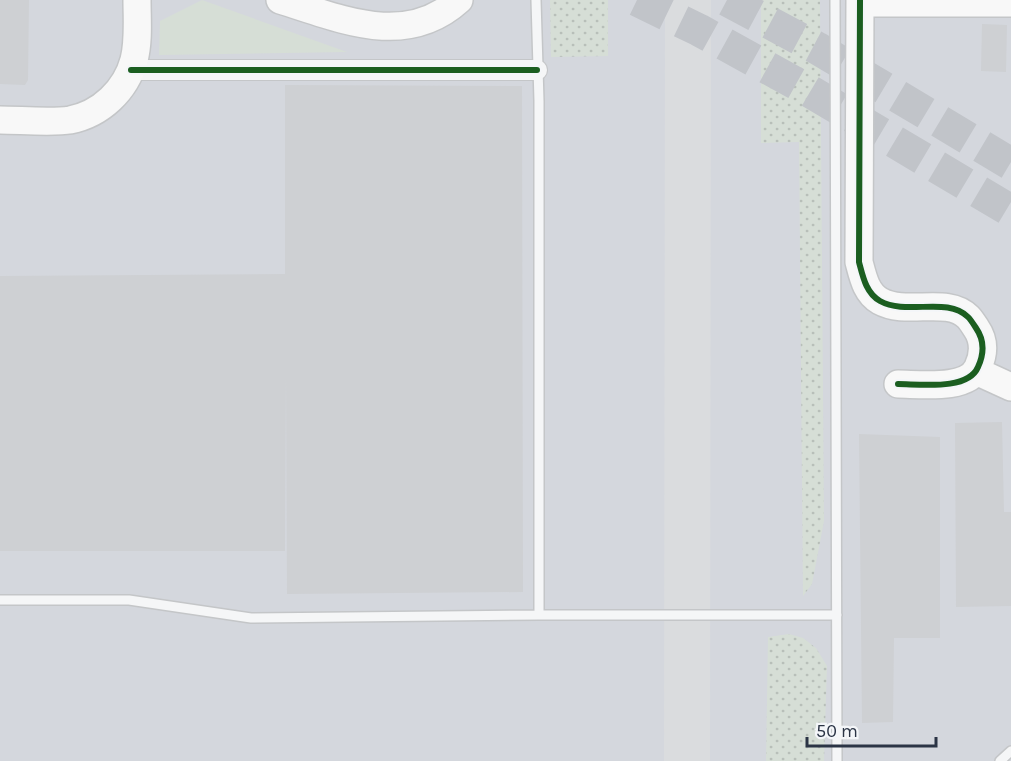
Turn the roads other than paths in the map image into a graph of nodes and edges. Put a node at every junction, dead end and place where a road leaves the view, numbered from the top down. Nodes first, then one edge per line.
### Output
1 (136, 0) edge
2 (280, 0) edge
3 (459, 0) edge
4 (536, 0) edge
5 (851, 1) edge
6 (953, 1) edge
7 (1011, 3) edge
8 (130, 70) junction
9 (537, 70) junction
10 (0, 120) edge
11 (976, 371) junction
12 (898, 384) dead end
13 (1011, 387) edge
14 (0, 600) edge
15 (538, 615) junction
16 (837, 615) junction
17 (1011, 751) edge
18 (837, 761) edge
19 (1000, 761) edge

1 - 8 street
2 - 3 street
4 - 9 lane
5 - 6 street
5 - 11 street
5 - 16 lane
6 - 7 street
8 - 9 street
8 - 10 street
9 - 15 lane
11 - 12 street
11 - 13 street
14 - 15 lane
15 - 16 lane
16 - 18 lane
17 - 19 lane

